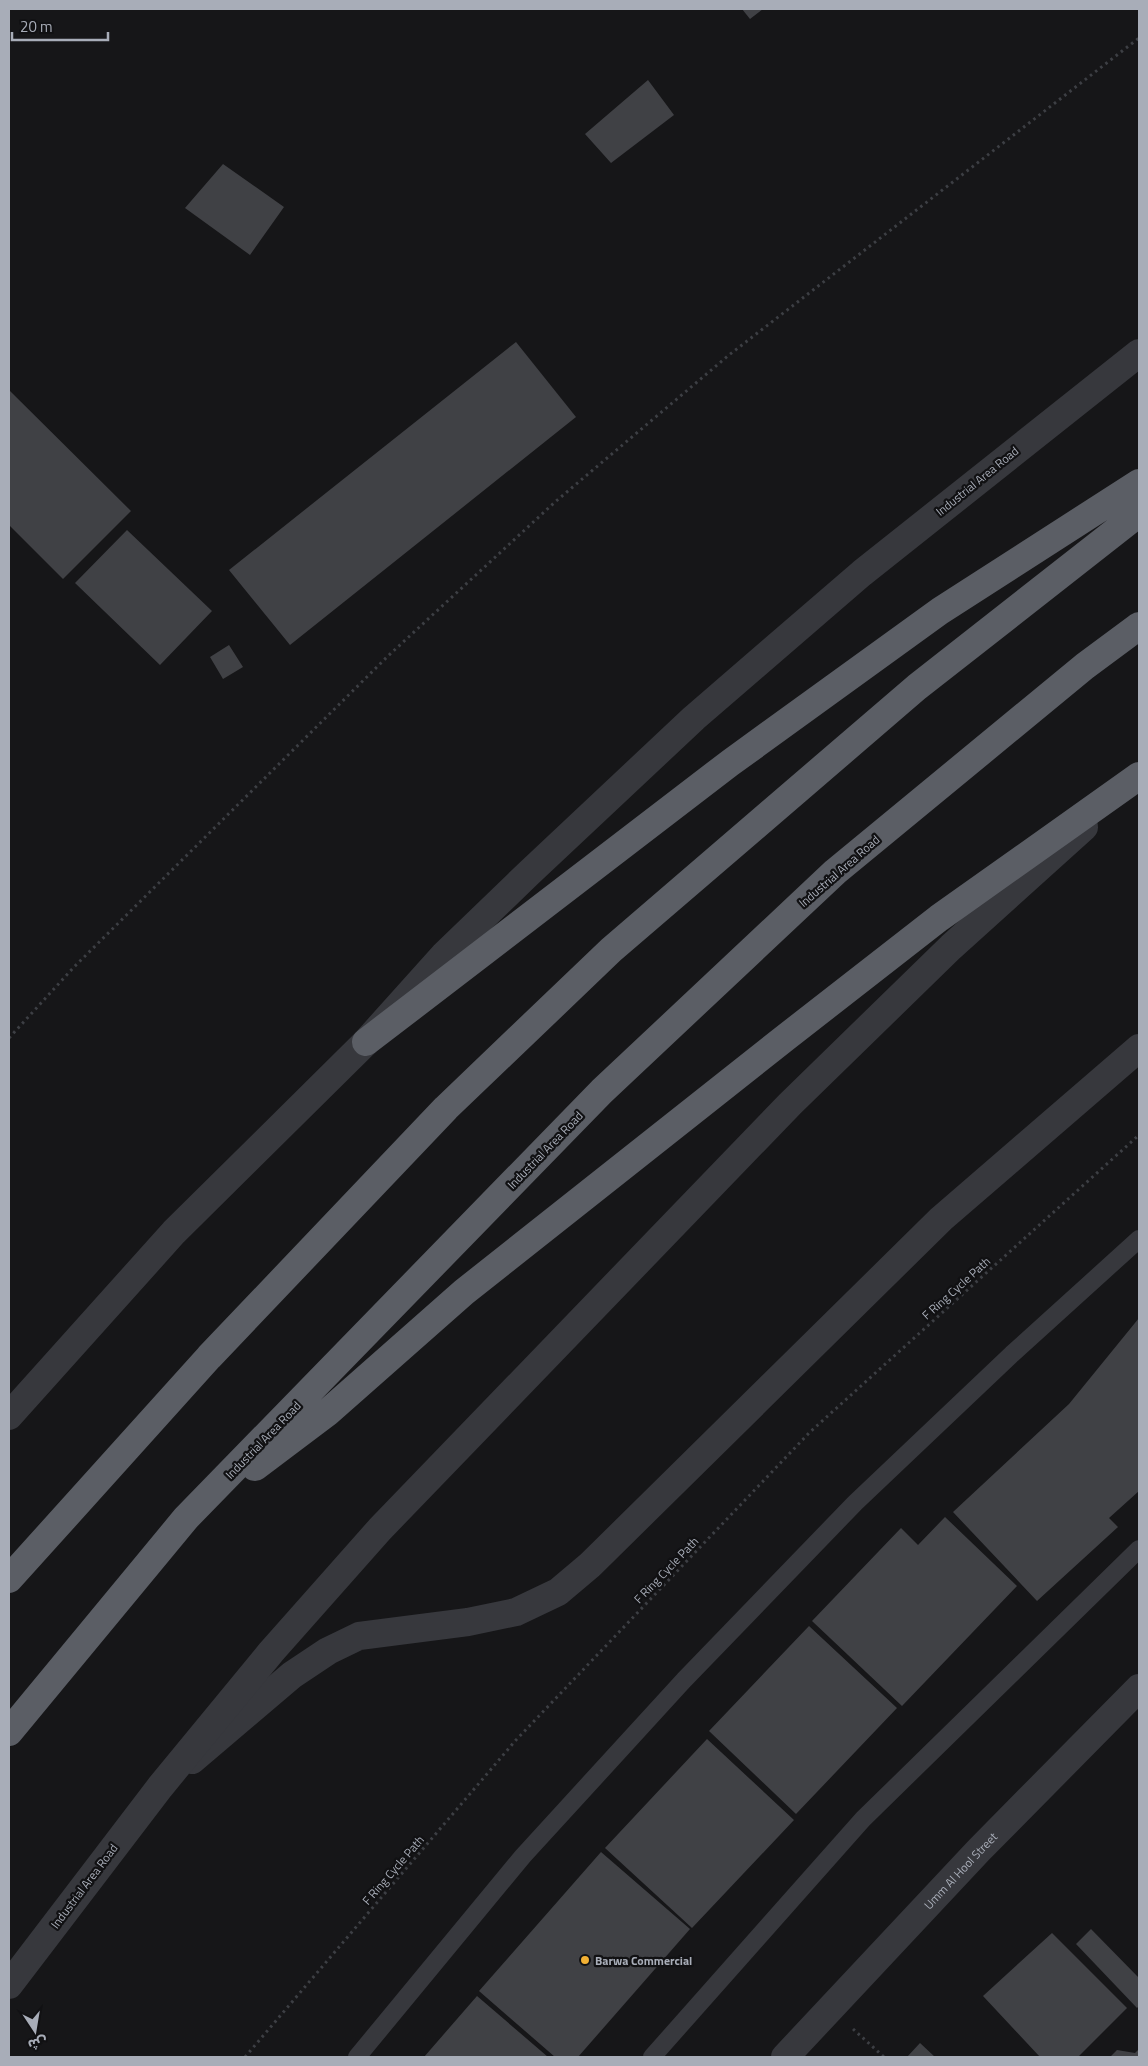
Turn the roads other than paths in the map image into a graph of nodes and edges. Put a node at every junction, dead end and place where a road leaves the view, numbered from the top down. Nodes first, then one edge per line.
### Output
1 (1139, 353) edge
2 (1139, 483) edge
3 (1139, 513) edge
4 (1139, 626) edge
5 (1139, 777) edge
6 (366, 1042) junction
7 (1139, 1048) edge
8 (1139, 1239) edge
9 (9, 1416) edge
10 (186, 1518) junction
11 (1139, 1549) edge
12 (9, 1579) edge
13 (1139, 1688) edge
14 (9, 1732) edge
15 (160, 1787) junction
16 (9, 1985) edge
17 (356, 2057) edge
18 (652, 2057) edge
19 (785, 2057) edge

1 - 6 street, Industrial Area Road
2 - 6 highway
3 - 12 highway
4 - 10 highway, Industrial Area Road
5 - 10 highway
5 - 15 street, Industrial Area Road
6 - 9 street, Industrial Area Road
7 - 15 street, Industrial Area Road
8 - 17 lane
10 - 14 highway, Industrial Area Road
11 - 18 lane
13 - 19 street, Umm Al Hool Street
15 - 16 street, Industrial Area Road

